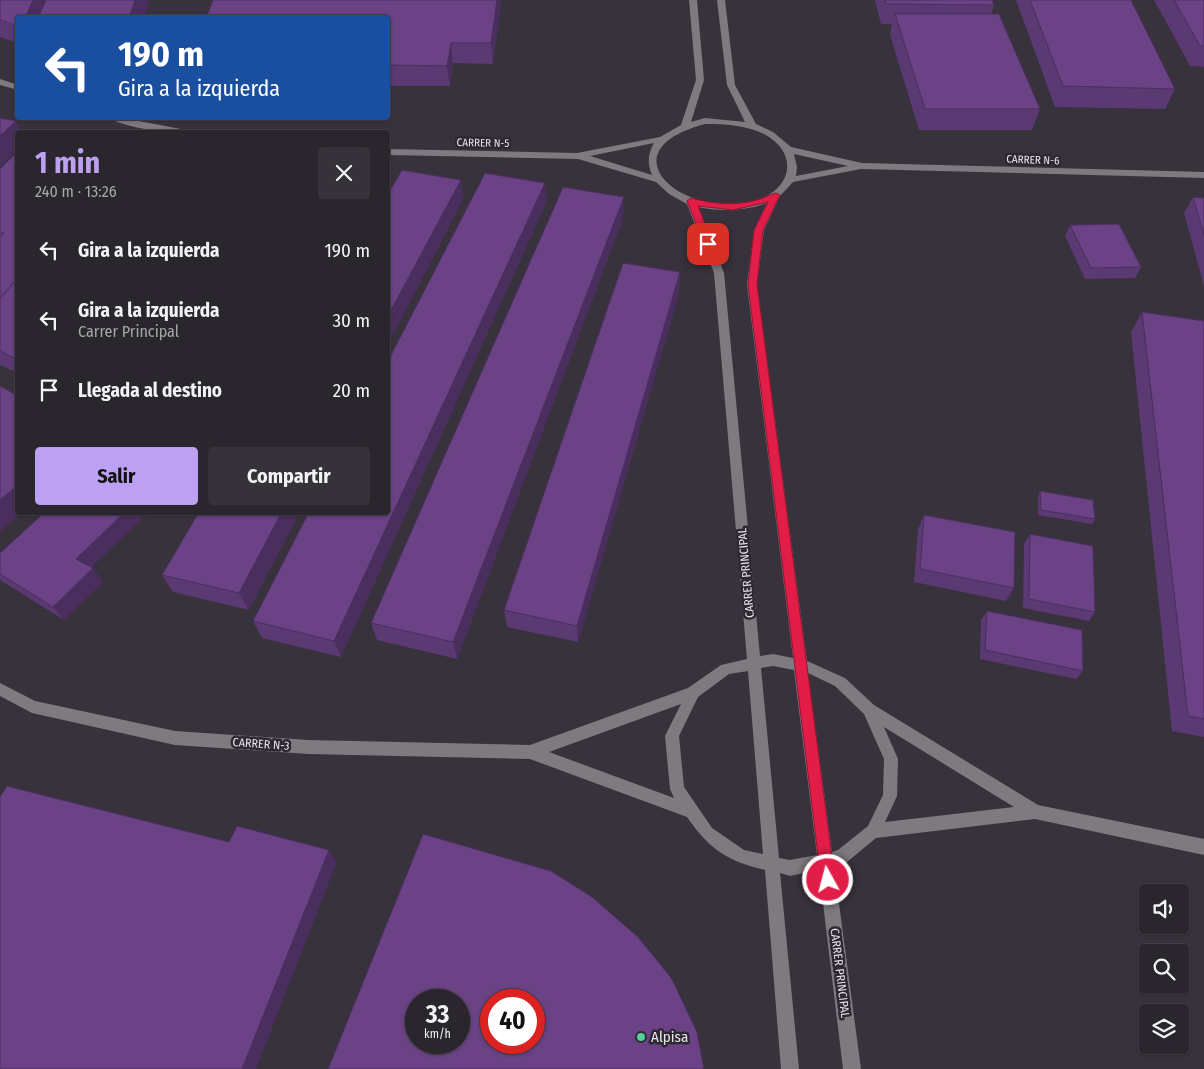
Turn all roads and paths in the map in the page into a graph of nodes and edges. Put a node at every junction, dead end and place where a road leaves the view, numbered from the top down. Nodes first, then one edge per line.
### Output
1 (693, 0) edge
2 (721, 0) edge
3 (0, 82) edge
4 (15, 87) edge
5 (122, 120) edge
6 (685, 126) junction
7 (752, 126) junction
8 (170, 130) edge
9 (662, 139) junction
10 (786, 149) junction
11 (390, 152) edge
12 (577, 156) junction
13 (862, 166) junction
14 (1204, 176) edge
15 (658, 180) junction
16 (790, 180) junction
17 (776, 195) junction
18 (691, 201) junction
19 (754, 664) junction
20 (801, 666) junction
21 (0, 689) edge
22 (693, 693) junction
23 (869, 710) junction
24 (530, 752) junction
25 (691, 811) junction
26 (1035, 812) junction
27 (873, 830) junction
28 (1204, 848) edge
29 (826, 860) junction
30 (771, 864) junction
31 (790, 1069) edge
32 (852, 1069) edge

1 - 6 street
2 - 7 street
3 - 4 street
5 - 8 street
6 - 7 street
6 - 9 street
7 - 10 street
9 - 12 street
9 - 15 street
10 - 13 street
10 - 16 street
11 - 12 street, CARRER N-5
12 - 15 street
13 - 14 street, CARRER N-6
13 - 16 street
15 - 18 street
16 - 17 street
17 - 18 street
17 - 20 street, CARRER PRINCIPAL
18 - 19 street, CARRER PRINCIPAL
19 - 20 street
19 - 22 street
19 - 30 street, CARRER PRINCIPAL
20 - 23 street
20 - 29 street, CARRER PRINCIPAL
21 - 24 street, CARRER N-3
22 - 24 street
22 - 25 street
23 - 26 street
23 - 27 street
24 - 25 street
25 - 30 street
26 - 27 street
26 - 28 street
27 - 29 street
29 - 30 street
29 - 32 street, CARRER PRINCIPAL
30 - 31 street, CARRER PRINCIPAL

